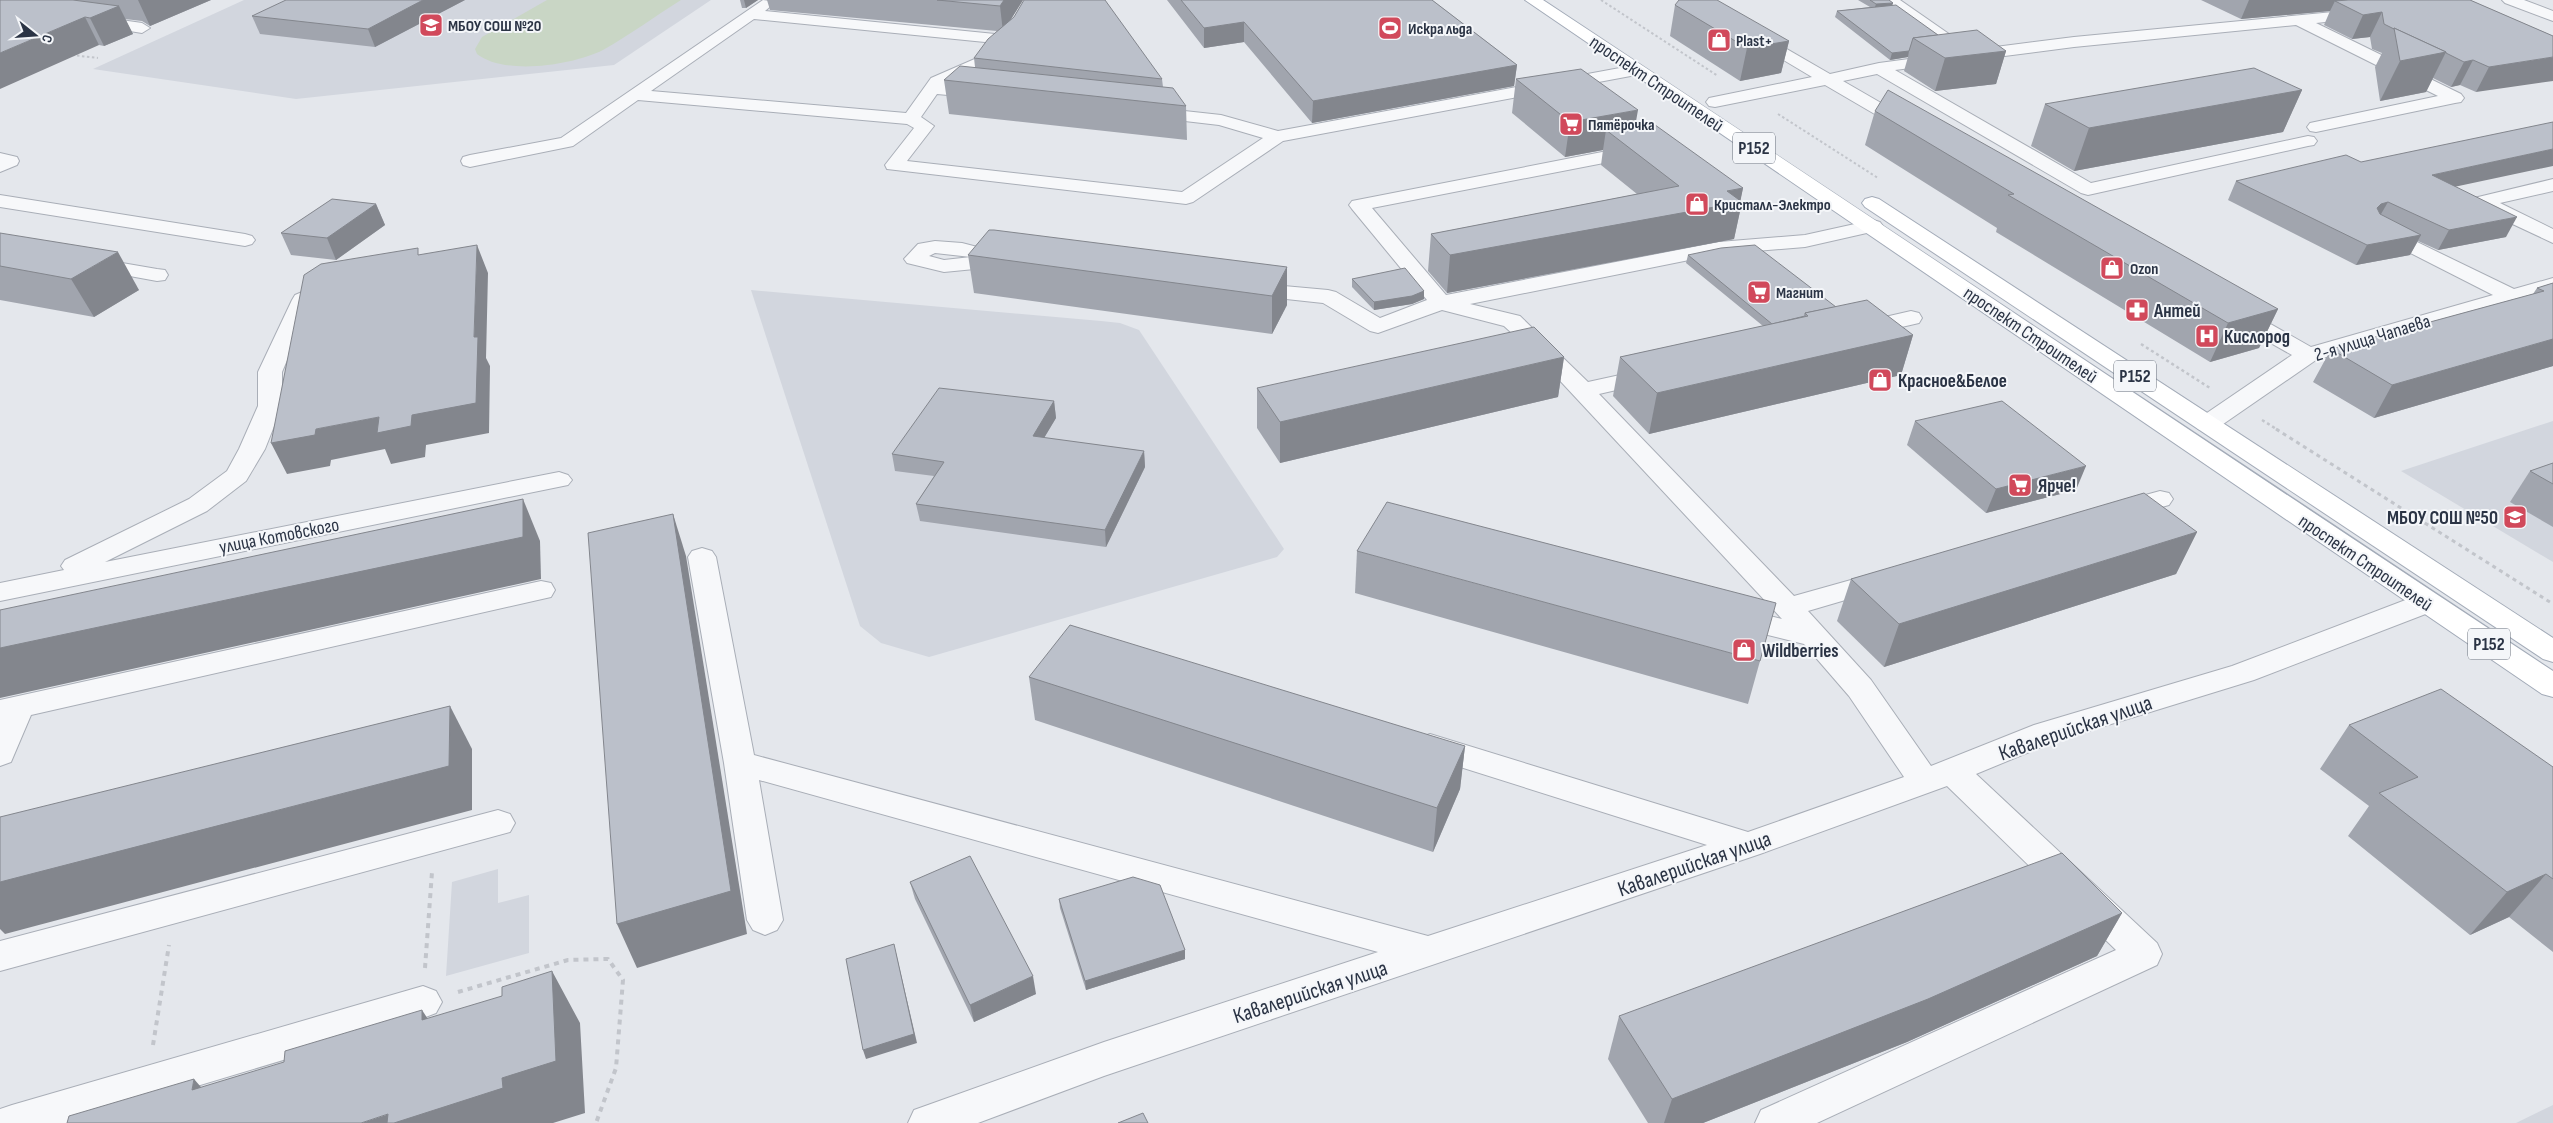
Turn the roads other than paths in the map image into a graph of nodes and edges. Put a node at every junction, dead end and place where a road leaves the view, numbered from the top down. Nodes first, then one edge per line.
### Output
1 (771, 0) edge
2 (1533, 0) edge
3 (1559, 0) edge
4 (1691, 0) edge
5 (1890, 0) edge
6 (2510, 0) edge
7 (750, 14) junction
8 (2370, 14) edge
9 (2553, 16) edge
10 (76, 19) edge
11 (2299, 21) junction
12 (1019, 23) edge
13 (142, 28) dead end
14 (1009, 39) junction
15 (1968, 56) junction
16 (1879, 68) junction
17 (1636, 70) junction
18 (1824, 78) junction
19 (932, 88) junction
20 (637, 94) junction
21 (1000, 95) edge
22 (1716, 102) junction
23 (1135, 110) edge
24 (911, 118) junction
25 (1920, 133) edge
26 (1277, 137) junction
27 (1654, 148) edge
28 (0, 159) edge
29 (470, 161) dead end
30 (0, 166) edge
31 (2553, 184) edge
32 (0, 201) edge
33 (1873, 226) junction
34 (2378, 229) edge
35 (2553, 237) edge
36 (245, 240) dead end
37 (69, 260) edge
38 (999, 260) edge
39 (1028, 263) edge
40 (157, 275) dead end
41 (341, 278) edge
42 (2553, 284) edge
43 (1234, 287) edge
44 (2512, 296) junction
45 (1442, 302) junction
46 (2222, 306) edge
47 (1911, 318) dead end
48 (1834, 335) edge
49 (1545, 351) junction
50 (2308, 355) junction
51 (1515, 357) edge
52 (1670, 371) edge
53 (1583, 390) junction
54 (2207, 424) junction
55 (2174, 433) junction
56 (559, 480) dead end
57 (2160, 499) dead end
58 (2093, 518) edge
59 (702, 557) dead end
60 (1902, 574) edge
61 (42, 582) junction
62 (2455, 589) junction
63 (542, 590) dead end
64 (0, 592) edge
65 (2426, 603) junction
66 (1788, 608) junction
67 (1708, 611) edge
68 (1814, 636) junction
69 (2553, 652) edge
70 (2553, 686) edge
71 (10, 709) edge
72 (1407, 739) edge
73 (0, 754) edge
74 (740, 763) junction
75 (1939, 776) junction
76 (498, 824) dead end
77 (1748, 845) junction
78 (765, 920) dead end
79 (1428, 951) junction
80 (0, 956) edge
81 (422, 1002) road end
82 (12, 1123) edge
83 (928, 1123) edge
84 (1775, 1123) edge

1 - 7 street
2 - 17 main road, проспект Строителей / Р152
3 - 22 main road, проспект Строителей / Р152
4 - 18 street
5 - 15 street
6 - 9 street
7 - 14 street
7 - 20 street
8 - 11 street
10 - 13 street
11 - 15 street
11 - 16 street
12 - 14 street
14 - 19 street
15 - 16 street
16 - 18 street
17 - 26 street
17 - 33 main road, проспект Строителей / Р152
18 - 22 street
18 - 25 street
19 - 21 street
19 - 24 street
20 - 24 street
20 - 29 street
22 - 54 main road, проспект Строителей / Р152
23 - 26 street
24 - 26 street
27 - 45 street
28 - 30 street
31 - 35 street
32 - 36 street
33 - 45 street
33 - 55 main road, проспект Строителей / Р152
34 - 44 street
37 - 40 street
38 - 39 street
41 - 61 street
42 - 44 street, 2-я улица Чапаева
43 - 45 street
44 - 50 street, 2-я улица Чапаева
45 - 49 street
46 - 50 street
47 - 48 street
49 - 51 street
49 - 53 street
50 - 54 street, 2-я улица Чапаева
52 - 53 street
53 - 66 street
54 - 55 main road
54 - 62 main road, проспект Строителей / Р152
55 - 65 main road, проспект Строителей / Р152
56 - 61 street, улица Котовского
57 - 58 street
59 - 74 street
60 - 66 street
61 - 64 street, улица Котовского
62 - 65 main road, Кавалерийская улица
62 - 69 main road, проспект Строителей / Р152
63 - 71 street
65 - 70 main road, проспект Строителей / Р152
65 - 75 street, Кавалерийская улица
66 - 68 street
67 - 68 street
68 - 75 street
71 - 73 street
72 - 77 street
74 - 78 street
74 - 79 street
75 - 77 street, Кавалерийская улица
75 - 84 street
76 - 80 street
77 - 79 street, Кавалерийская улица
79 - 83 street, Кавалерийская улица
81 - 82 street

